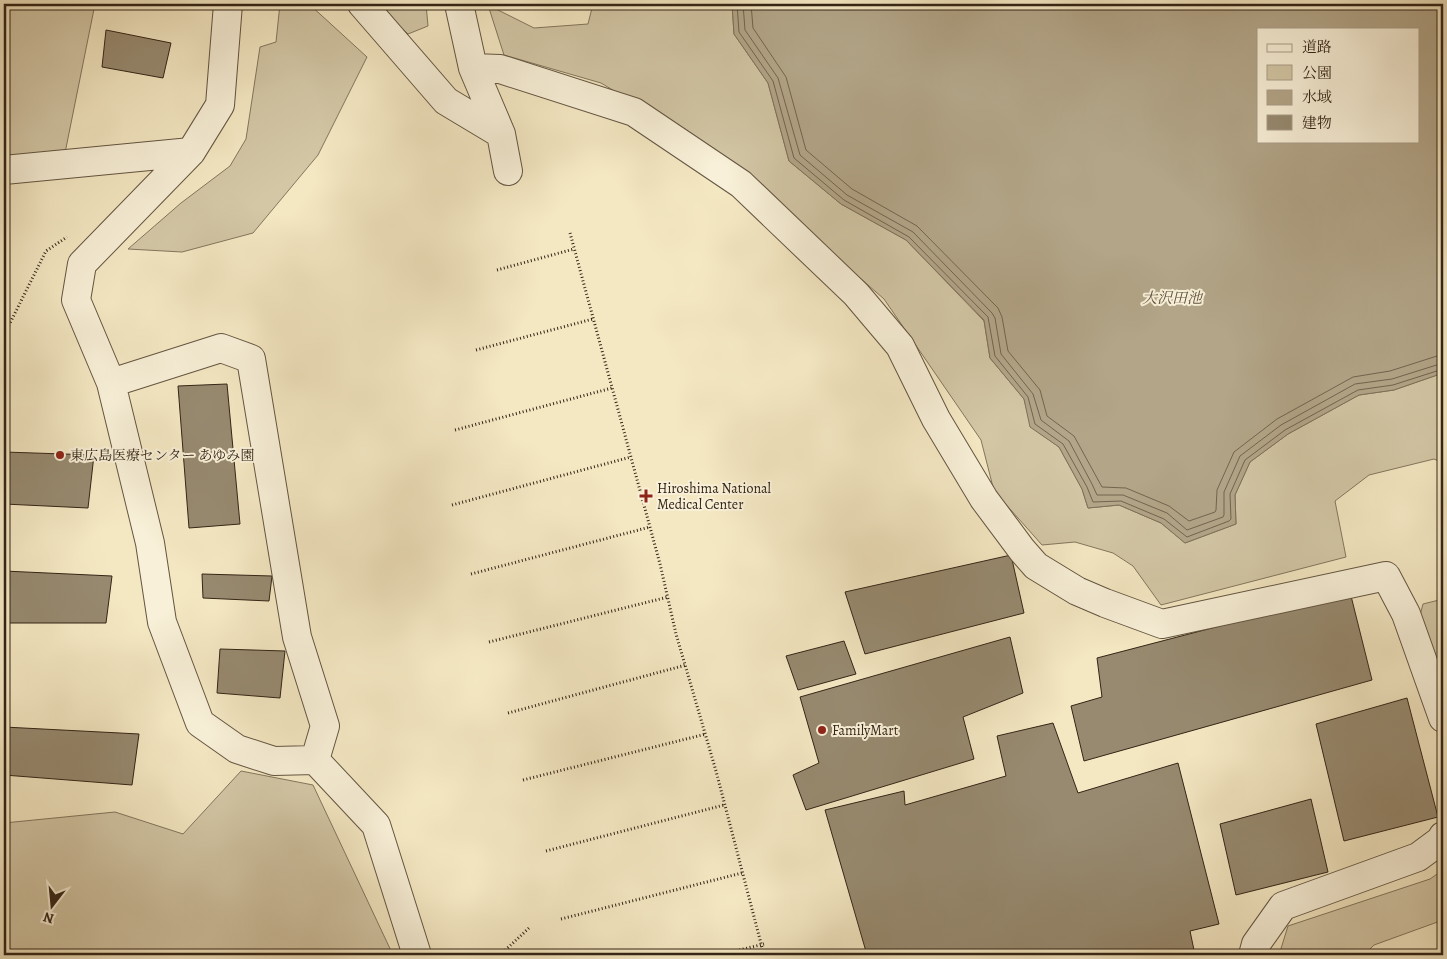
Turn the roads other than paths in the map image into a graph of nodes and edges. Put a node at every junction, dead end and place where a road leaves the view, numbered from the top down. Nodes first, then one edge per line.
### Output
1 (228, 4) edge
2 (362, 4) edge
3 (459, 4) edge
4 (473, 68) junction
5 (501, 134) junction
6 (191, 152) junction
7 (4, 170) edge
8 (508, 171) dead end
9 (111, 383) junction
10 (1443, 718) edge
11 (315, 760) junction
12 (1443, 836) edge
13 (417, 955) edge
14 (1253, 955) edge

1 - 6 street
2 - 5 street
3 - 4 street
4 - 5 street
4 - 10 street
5 - 8 street
6 - 7 street
6 - 9 street
9 - 11 street
9 - 11 street
11 - 13 street
12 - 14 street

